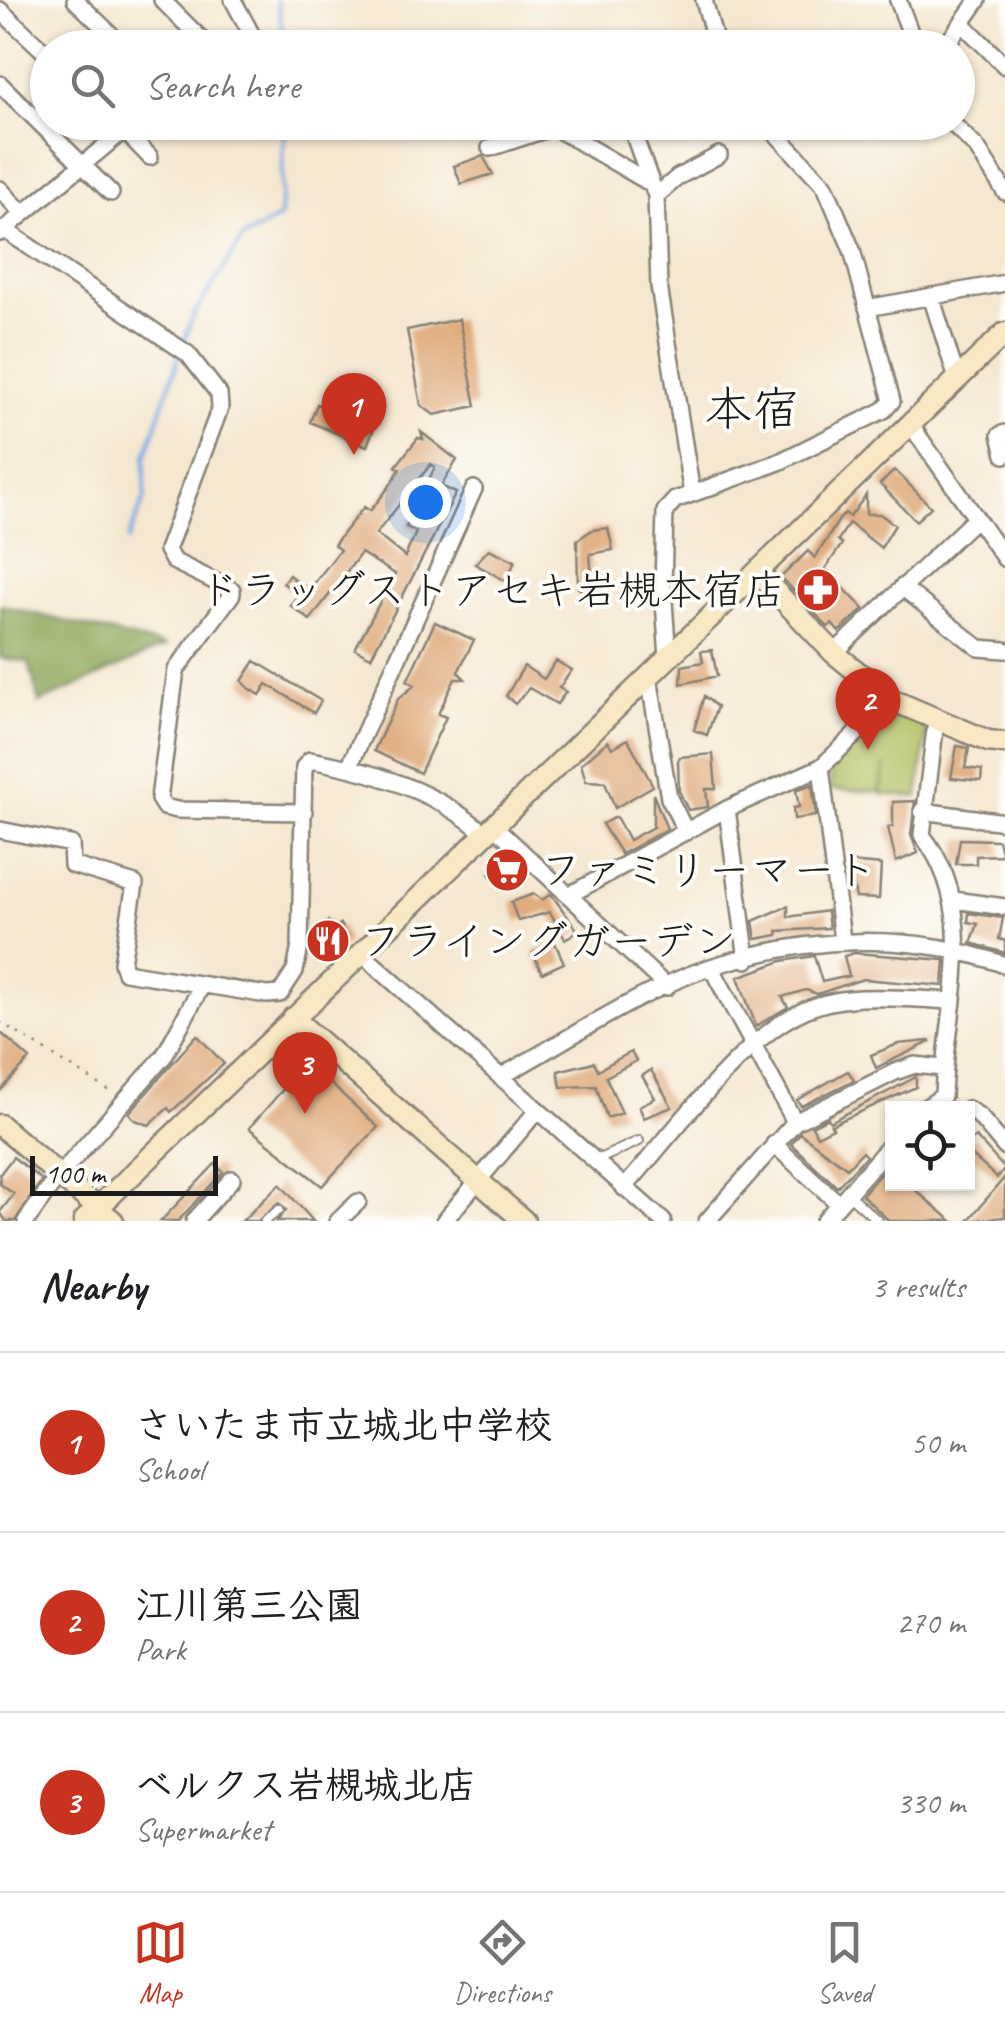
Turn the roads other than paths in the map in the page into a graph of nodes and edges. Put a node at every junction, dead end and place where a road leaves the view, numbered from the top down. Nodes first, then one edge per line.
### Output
1 (75, 0) edge
2 (162, 0) edge
3 (233, 0) edge
4 (704, 0) edge
5 (898, 0) edge
6 (978, 0) edge
7 (3, 8) edge
8 (962, 24) junction
9 (106, 30) edge
10 (192, 30) edge
11 (250, 30) edge
12 (712, 30) edge
13 (909, 30) edge
14 (958, 30) edge
15 (968, 30) edge
16 (30, 37) edge
17 (975, 37) edge
18 (1005, 66) edge
19 (0, 84) edge
20 (30, 114) edge
21 (57, 140) edge
22 (108, 140) edge
23 (137, 140) edge
24 (514, 140) edge
25 (574, 140) edge
26 (635, 140) edge
27 (782, 140) edge
28 (969, 140) edge
29 (490, 148) dead end
30 (719, 155) dead end
31 (150, 157) dead end
32 (81, 164) junction
33 (0, 189) edge
34 (653, 190) junction
35 (1005, 192) edge
36 (111, 194) dead end
37 (23, 214) junction
38 (2, 232) edge
39 (1005, 282) edge
40 (931, 296) junction
41 (867, 308) junction
42 (1005, 333) edge
43 (957, 379) junction
44 (910, 424) junction
45 (1005, 433) edge
46 (1005, 455) edge
47 (474, 489) dead end
48 (692, 494) junction
49 (976, 518) junction
50 (1005, 559) edge
51 (756, 572) junction
52 (902, 588) junction
53 (1005, 650) edge
54 (834, 653) junction
55 (668, 658) junction
56 (649, 677) junction
57 (892, 700) junction
58 (936, 721) junction
59 (1005, 742) edge
60 (350, 767) junction
61 (821, 767) junction
62 (728, 809) junction
63 (304, 812) junction
64 (922, 812) junction
65 (1005, 822) edge
66 (489, 829) junction
67 (0, 830) edge
68 (686, 832) junction
69 (571, 894) junction
70 (954, 900) junction
71 (1005, 907) edge
72 (842, 940) junction
73 (958, 948) junction
74 (361, 953) junction
75 (747, 960) junction
76 (1005, 965) edge
77 (712, 966) junction
78 (200, 987) junction
79 (667, 987) junction
80 (280, 994) junction
81 (952, 1000) junction
82 (297, 1014) junction
83 (754, 1045) junction
84 (942, 1068) junction
85 (500, 1076) junction
86 (943, 1096) junction
87 (936, 1101) edge
88 (952, 1101) edge
89 (536, 1112) junction
90 (975, 1114) edge
91 (795, 1122) junction
92 (0, 1126) edge
93 (639, 1141) dead end
94 (774, 1144) junction
95 (1005, 1148) edge
96 (885, 1151) edge
97 (593, 1162) junction
98 (57, 1178) junction
99 (232, 1179) dead end
100 (477, 1180) junction
101 (624, 1188) junction
102 (843, 1198) junction
103 (279, 1210) dead end
104 (349, 1211) edge
105 (98, 1217) edge
106 (26, 1221) edge
107 (194, 1221) edge
108 (265, 1221) edge
109 (364, 1221) edge
110 (444, 1221) edge
111 (524, 1221) edge
112 (663, 1221) edge
113 (708, 1221) edge
114 (824, 1221) edge
115 (878, 1221) edge

1 - 9 street
2 - 10 street
3 - 11 street
4 - 12 street
5 - 13 street
6 - 8 street
7 - 16 street
8 - 14 street
8 - 15 street
17 - 18 street
19 - 20 street
21 - 32 street
22 - 32 street
23 - 31 street
24 - 29 street
25 - 34 street
26 - 34 street
27 - 41 street
28 - 35 street
30 - 34 street
32 - 36 street
32 - 37 street
33 - 37 street
34 - 48 street
37 - 38 street
38 - 63 street
39 - 40 street
40 - 41 street
40 - 43 street
41 - 48 street
42 - 43 street
43 - 44 street
44 - 49 street
44 - 51 street
45 - 46 street
47 - 60 street
48 - 55 street
49 - 50 street
49 - 52 street
51 - 54 street
51 - 55 street
52 - 53 street
52 - 54 street
54 - 57 street
55 - 56 street
56 - 66 street
56 - 68 street
57 - 58 street
57 - 61 street
58 - 59 street
58 - 64 street
60 - 63 street
60 - 66 street
61 - 62 street
61 - 72 street
62 - 68 street
62 - 75 street
63 - 80 street
64 - 65 street
64 - 70 street
66 - 69 street
66 - 74 street
67 - 78 street
68 - 69 street
69 - 79 street
70 - 71 street
70 - 73 street
72 - 73 street
72 - 75 street
73 - 76 street
73 - 81 street
74 - 82 street
74 - 85 street
75 - 77 street
77 - 79 street
77 - 83 street
78 - 80 street
78 - 98 street
79 - 85 street
80 - 82 street
81 - 83 street
81 - 84 street
82 - 100 street
82 - 105 street
83 - 91 street
83 - 101 street
84 - 86 street
84 - 91 street
85 - 89 street
86 - 87 street
86 - 88 street
89 - 97 street
89 - 100 street
90 - 95 street
91 - 94 street
92 - 98 street
93 - 97 lane
94 - 102 street
94 - 113 street
96 - 102 street
97 - 101 street
98 - 105 street
98 - 106 street
99 - 107 street
100 - 110 street
100 - 111 street
101 - 112 street
102 - 114 street
102 - 115 lane
103 - 108 lane
104 - 109 street

